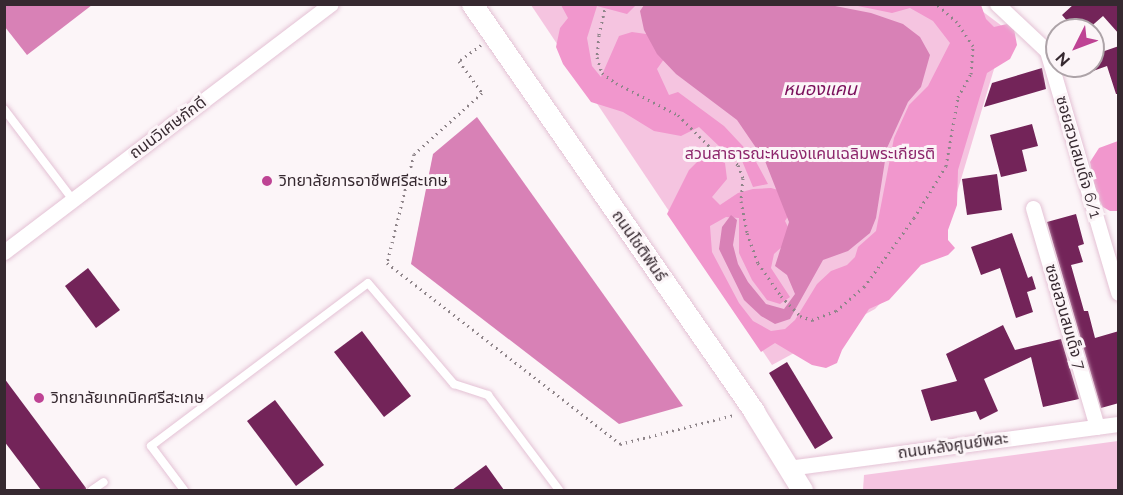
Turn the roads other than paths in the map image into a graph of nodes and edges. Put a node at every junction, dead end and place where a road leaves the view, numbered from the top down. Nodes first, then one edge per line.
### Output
1 (331, 4) edge
2 (472, 4) edge
3 (997, 4) edge
4 (4, 109) edge
5 (73, 200) junction
6 (1033, 208) dead end
7 (4, 252) edge
8 (1119, 293) edge
9 (1119, 424) edge
10 (1097, 426) junction
11 (788, 468) junction
12 (104, 482) dead end
13 (92, 490) edge
14 (184, 490) edge
15 (559, 490) edge
16 (802, 490) edge

1 - 5 street, ถนนวิเศษภักดี
2 - 11 street, ถนนโชติพันธ์
3 - 8 street, ซอยสวนสมเด็จ 6/1
4 - 5 lane
5 - 7 street, ถนนวิเศษภักดี
6 - 10 street, ซอยสวนสมเด็จ 7
9 - 10 street, ถนนหลังศูนย์พละ
10 - 11 street, ถนนหลังศูนย์พละ
11 - 16 street, ถนนโชติพันธ์
12 - 13 lane
14 - 15 lane

